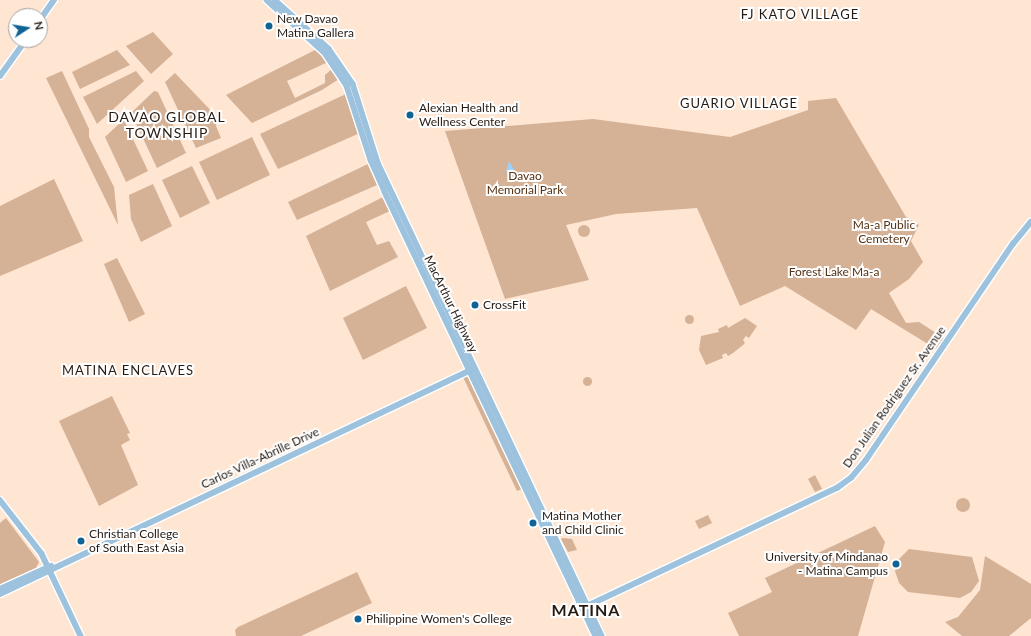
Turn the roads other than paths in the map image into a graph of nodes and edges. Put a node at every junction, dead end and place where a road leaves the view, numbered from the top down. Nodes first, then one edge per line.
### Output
1 (54, 0) edge
2 (267, 0) edge
3 (275, 0) edge
4 (48, 9) edge
5 (284, 12) junction
6 (20, 48) edge
7 (0, 76) edge
8 (1031, 222) edge
9 (473, 369) junction
10 (0, 500) edge
11 (44, 558) junction
12 (51, 568) junction
13 (38, 571) junction
14 (0, 589) edge
15 (0, 594) edge
16 (585, 607) junction
17 (82, 636) edge
18 (596, 636) edge
19 (602, 636) edge

1 - 4 main road
2 - 5 main road, MacArthur Highway
3 - 5 main road, MacArthur Highway
5 - 9 main road, MacArthur Highway
6 - 7 main road
8 - 16 main road, Don Julian Rodriguez Sr. Avenue
9 - 12 main road, Carlos Villa-Abrille Drive
9 - 16 main road, MacArthur Highway
10 - 11 main road
11 - 12 main road
11 - 13 main road
12 - 13 main road
12 - 15 main road
12 - 17 main road
13 - 14 main road
16 - 18 main road, MacArthur Highway
16 - 19 main road, MacArthur Highway

